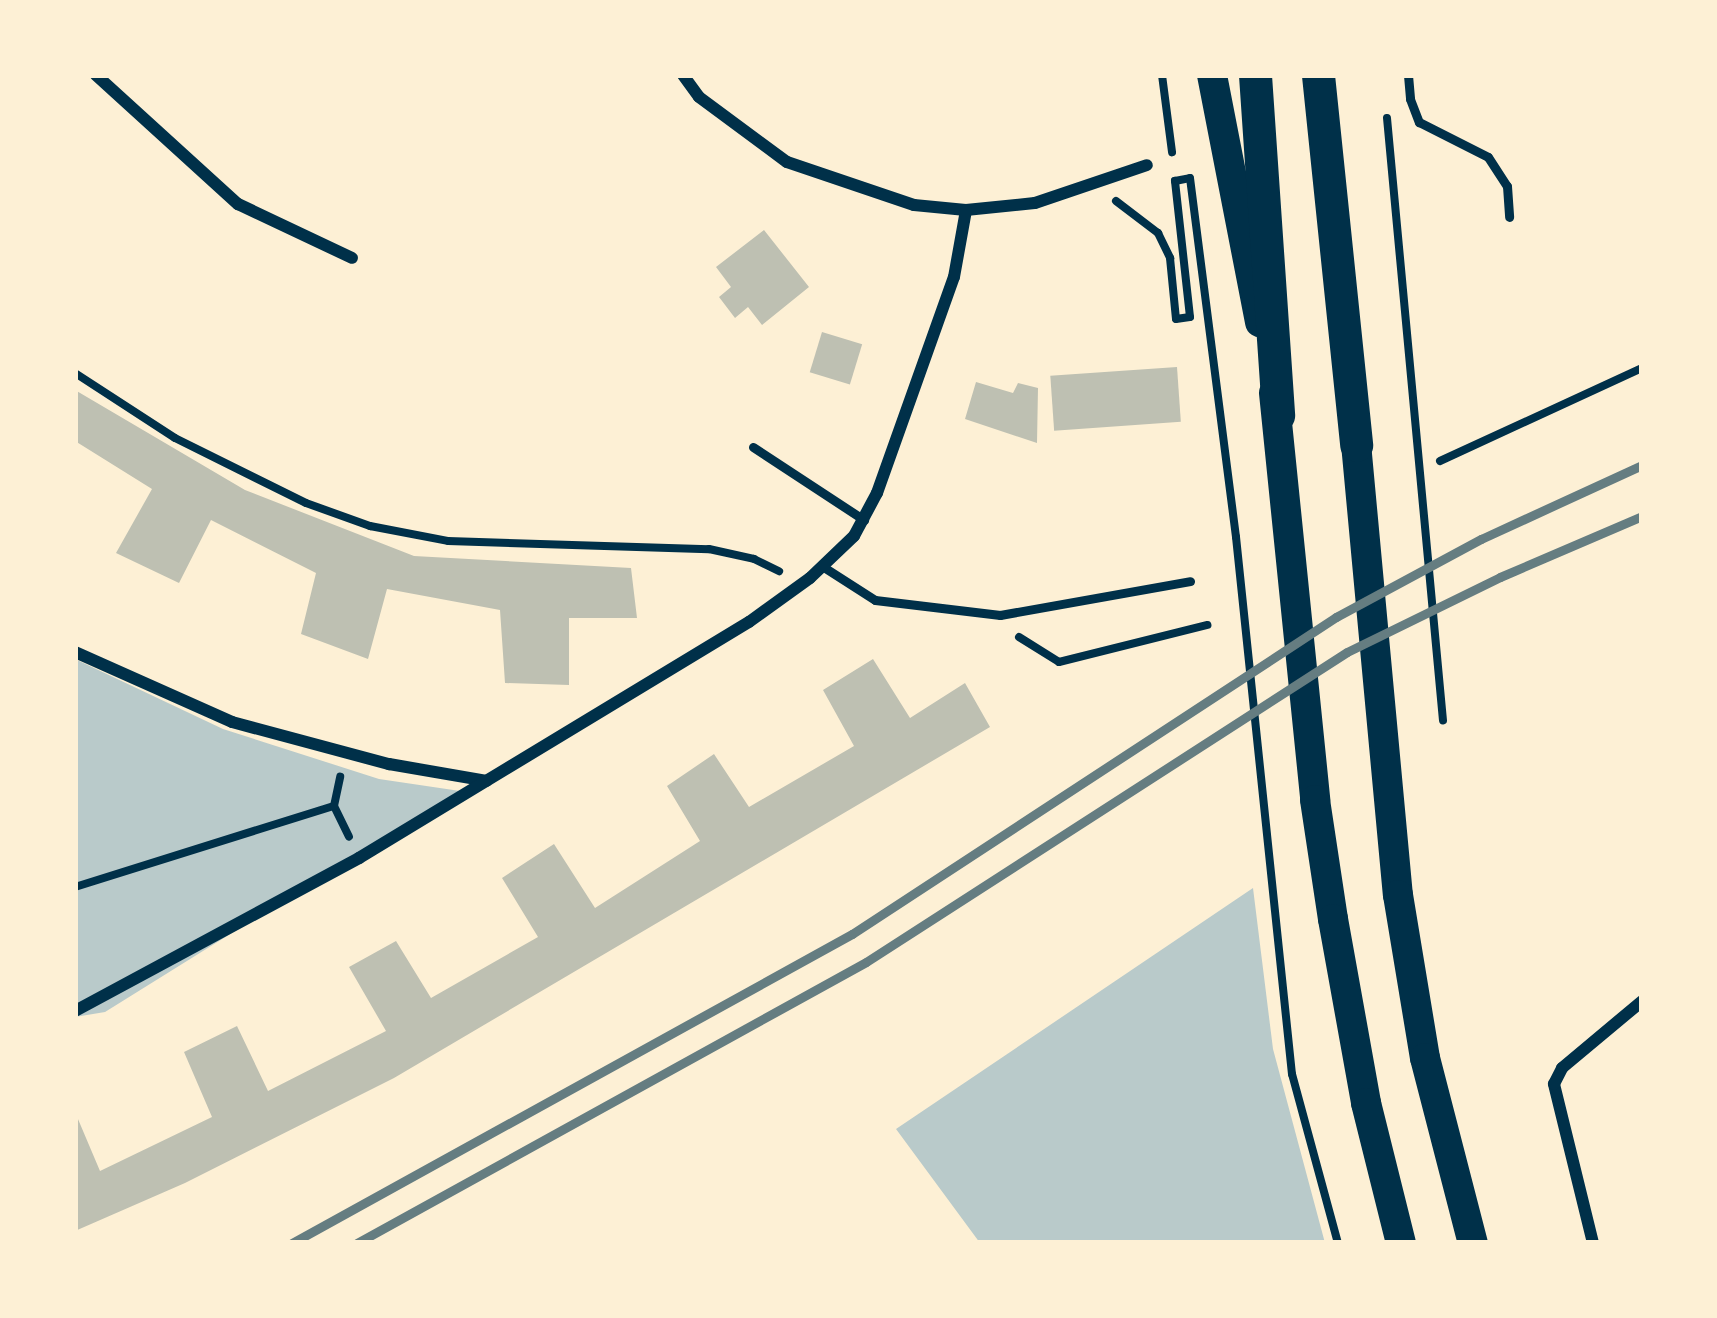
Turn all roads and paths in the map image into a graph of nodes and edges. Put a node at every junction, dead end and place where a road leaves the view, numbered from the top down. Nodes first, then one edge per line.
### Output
1 (96, 75) edge
2 (682, 75) edge
3 (1162, 75) edge
4 (1212, 75) edge
5 (1255, 75) edge
6 (1318, 75) edge
7 (1333, 75) edge
8 (1408, 75) edge
9 (1385, 98) dead end
10 (1147, 165) joint
11 (1112, 176) junction
12 (966, 210) junction
13 (1509, 218) dead end
14 (352, 258) dead end
15 (1642, 368) edge
16 (75, 373) edge
17 (1278, 415) junction
18 (1356, 445) junction
19 (753, 446) dead end
20 (1440, 461) dead end
21 (864, 520) junction
22 (823, 566) junction
23 (1190, 581) dead end
24 (798, 586) junction
25 (75, 652) edge
26 (1442, 720) dead end
27 (346, 752) junction
28 (487, 782) junction
29 (75, 887) edge
30 (1642, 1001) edge
31 (75, 1011) edge
32 (1338, 1243) edge
33 (1401, 1243) edge
34 (1473, 1243) edge
35 (1593, 1243) edge

1 - 14 street
2 - 12 street
3 - 10 path
4 - 17 highway
5 - 17 highway
6 - 18 highway
7 - 18 highway
8 - 13 lane
9 - 26 path
10 - 11 street
11 - 12 street
11 - 32 path
12 - 21 street
15 - 20 path
16 - 24 path
17 - 33 highway
18 - 34 highway
19 - 21 lane
21 - 22 street
22 - 23 lane
22 - 24 street
24 - 28 street
25 - 27 street
27 - 28 street
27 - 29 path
28 - 31 street
30 - 35 street

